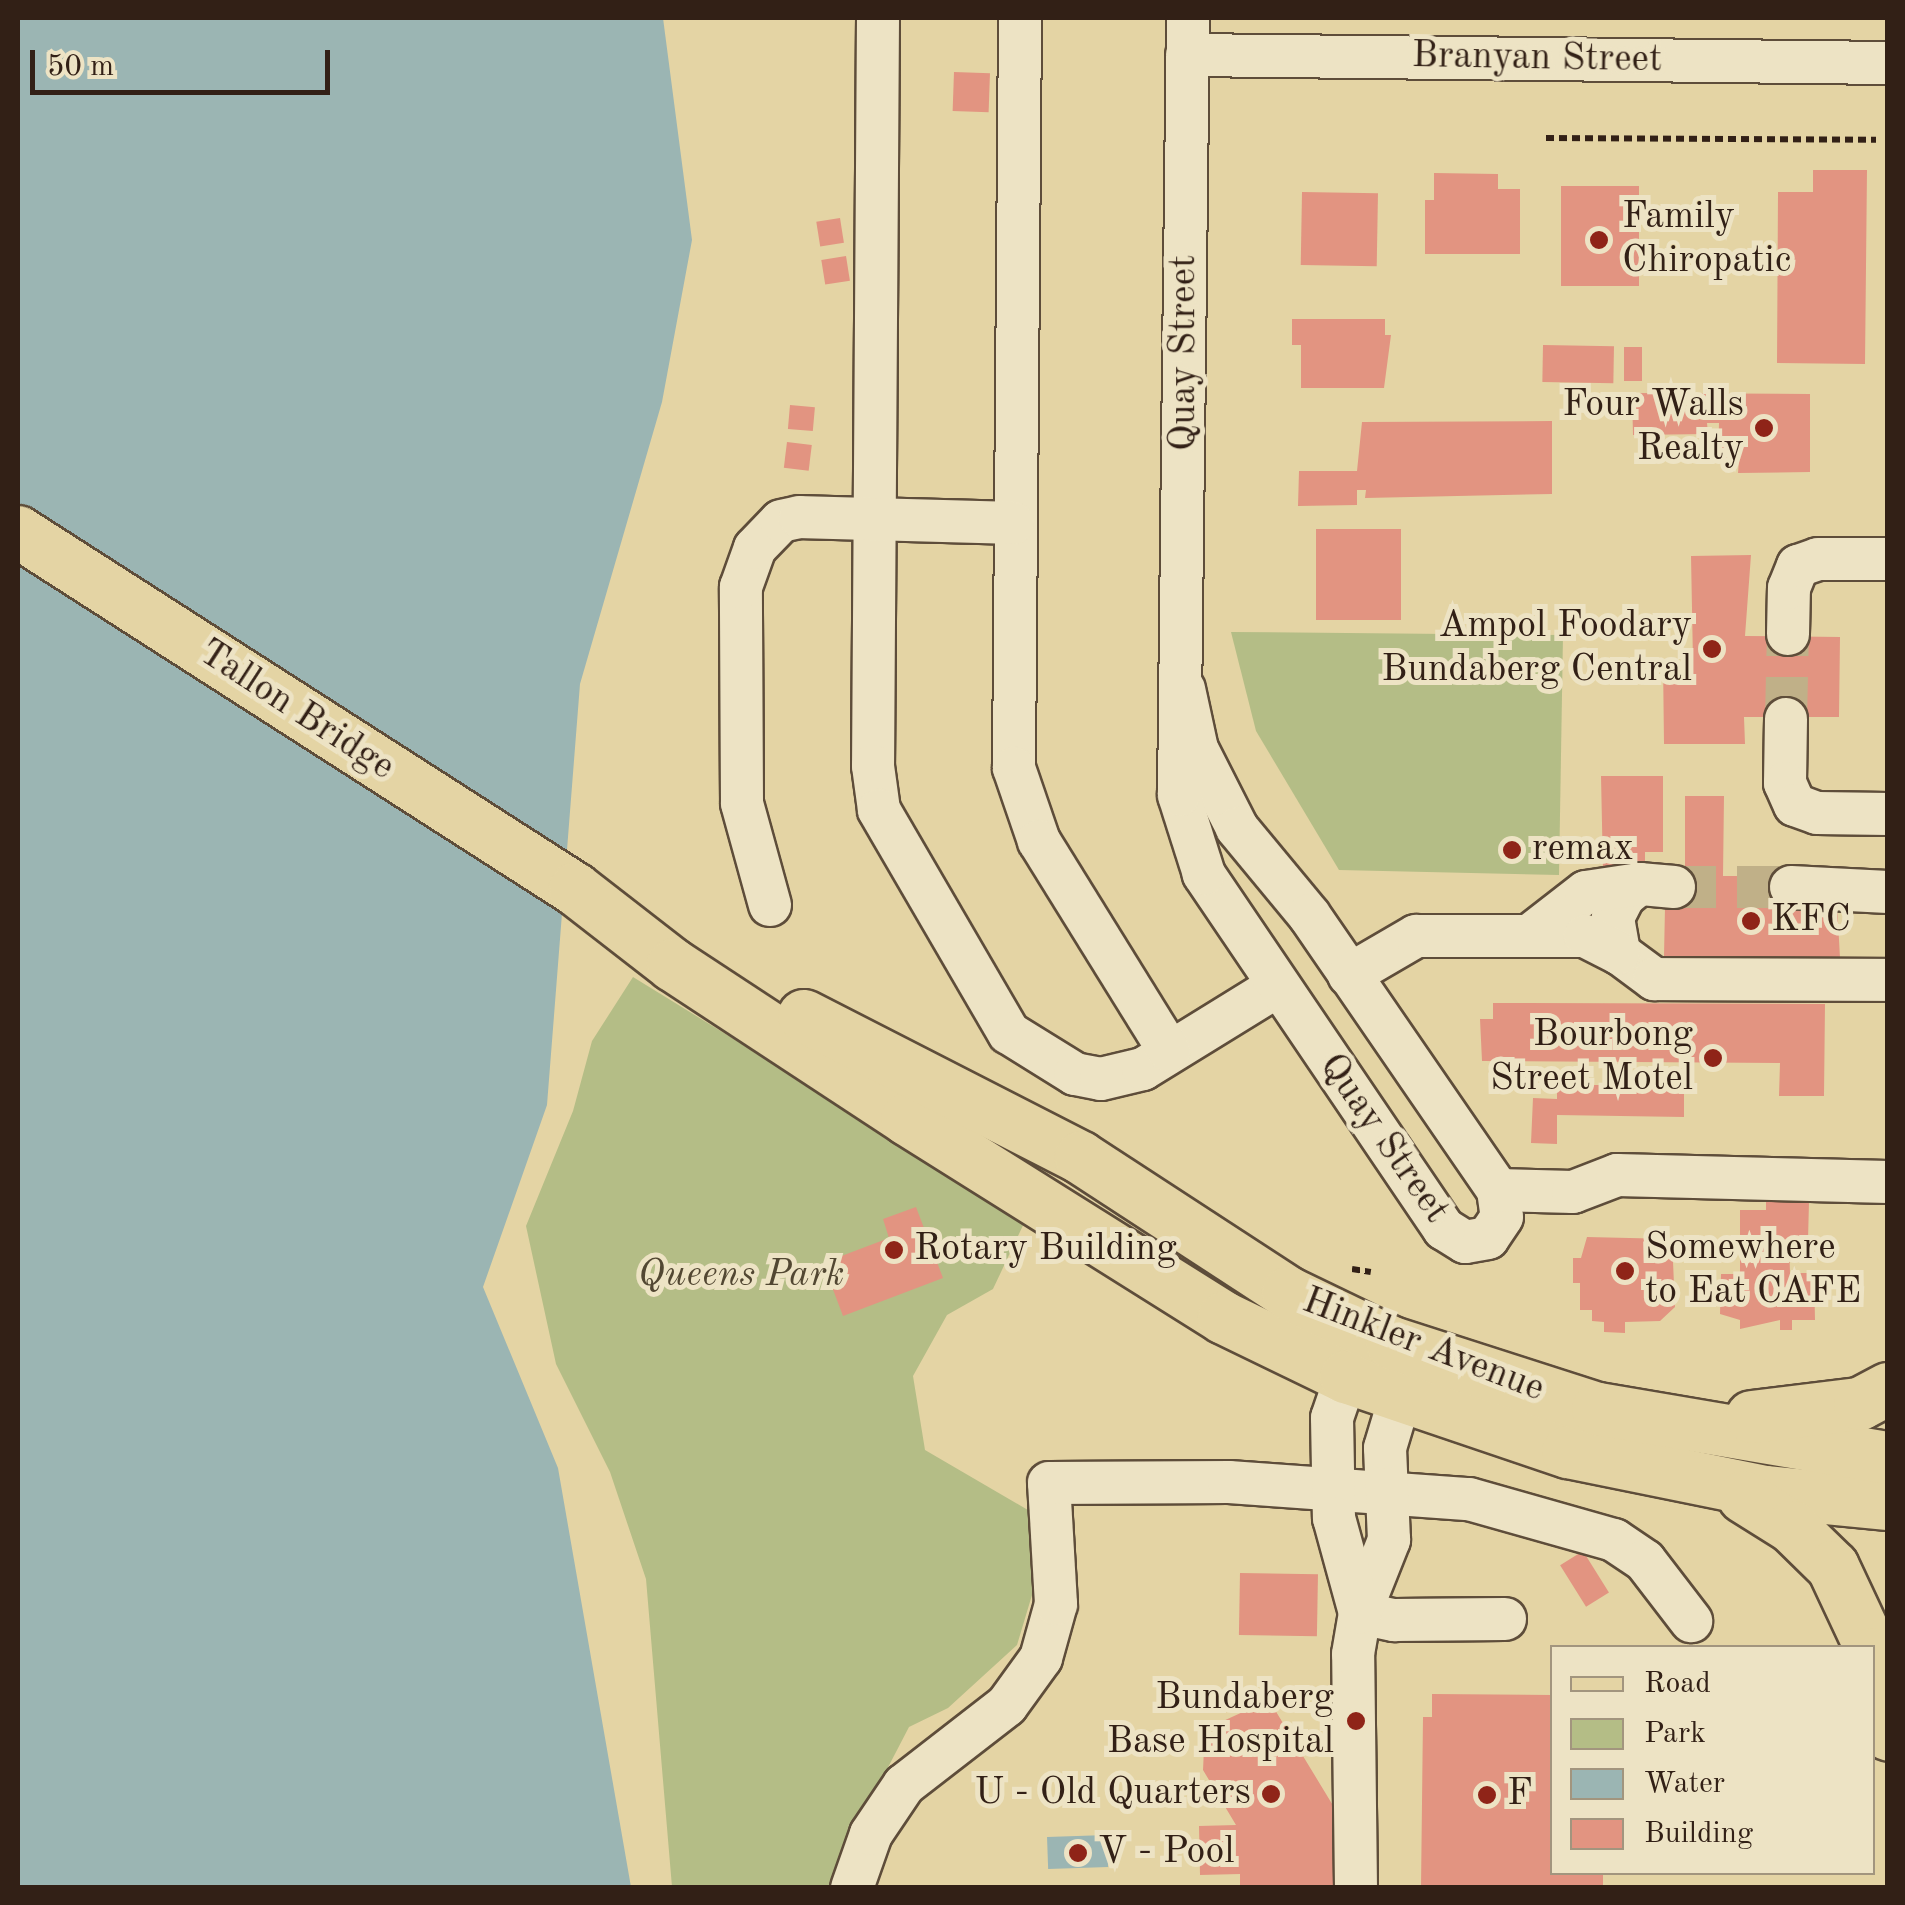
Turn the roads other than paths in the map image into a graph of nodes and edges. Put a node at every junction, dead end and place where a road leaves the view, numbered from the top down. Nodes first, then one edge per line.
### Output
1 (878, 18) edge
2 (1020, 18) edge
3 (1187, 36) edge
4 (1888, 62) edge
5 (874, 517) junction
6 (1013, 523) junction
7 (18, 532) edge
8 (1888, 560) edge
9 (1788, 634) tunnel mouth
10 (1184, 690) junction
11 (1786, 719) tunnel mouth
12 (1888, 814) edge
13 (1791, 886) tunnel mouth
14 (1888, 892) edge
15 (770, 905) dead end
16 (1529, 936) junction
17 (1618, 953) junction
18 (679, 956) junction
19 (1349, 975) junction
20 (1888, 980) edge
21 (1276, 988) junction
22 (1169, 1051) junction
23 (1888, 1182) edge
24 (1498, 1190) junction
25 (1392, 1343) junction
26 (1346, 1377) junction
27 (1888, 1389) edge
28 (1400, 1398) junction
29 (1655, 1422) junction
30 (1888, 1458) edge
31 (1696, 1481) junction
32 (1332, 1489) junction
33 (1386, 1493) junction
34 (1888, 1504) edge
35 (1360, 1613) junction
36 (1505, 1619) dead end
37 (1691, 1621) dead end
38 (1870, 1645) edge
39 (1875, 1666) edge
40 (1888, 1734) edge
41 (852, 1888) edge
42 (1356, 1888) edge

1 - 5 street
2 - 6 street
3 - 4 street, Branyan Street
3 - 10 street, Quay Street
5 - 6 street
5 - 15 street
5 - 22 street
6 - 22 street
7 - 18 main road, Tallon Bridge
8 - 9 street
10 - 19 street, Quay Street
10 - 21 street, Quay Street
11 - 12 street
13 - 14 street
16 - 17 street
16 - 17 street
16 - 19 street
17 - 20 street
18 - 25 main road, Hinkler Avenue
18 - 26 main road, Hinkler Avenue
19 - 24 street, Quay Street
21 - 22 street
21 - 24 street, Quay Street
23 - 24 street
25 - 26 street
25 - 28 street
25 - 29 main road, Hinkler Avenue
26 - 28 main road, Hinkler Avenue
26 - 32 street
27 - 29 main road
28 - 31 main road, Hinkler Avenue
28 - 33 street
29 - 30 main road, Hinkler Avenue
31 - 34 main road
31 - 38 main road
32 - 33 street
32 - 35 street
32 - 41 street
33 - 35 street
33 - 37 street
35 - 36 street
35 - 42 street
39 - 40 main road

